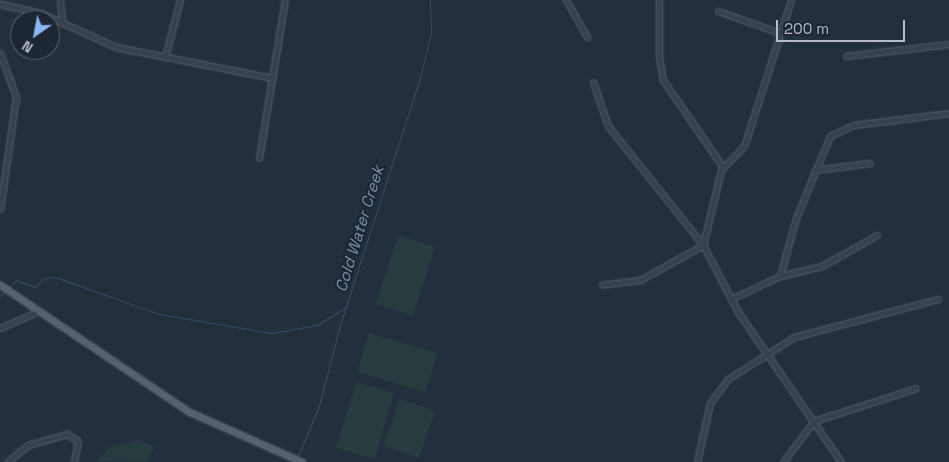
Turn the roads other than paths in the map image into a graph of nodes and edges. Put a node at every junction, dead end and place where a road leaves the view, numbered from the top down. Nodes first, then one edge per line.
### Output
1 (60, 0) edge
2 (180, 0) edge
3 (285, 0) edge
4 (566, 0) edge
5 (659, 0) edge
6 (791, 0) edge
7 (0, 4) edge
8 (718, 12) dead end
9 (62, 22) junction
10 (780, 33) junction
11 (587, 37) dead end
12 (949, 44) edge
13 (0, 53) edge
14 (846, 56) dead end
15 (166, 57) junction
16 (273, 78) junction
17 (593, 82) dead end
18 (949, 113) edge
19 (259, 158) dead end
20 (870, 163) dead end
21 (722, 166) junction
22 (815, 170) junction
23 (0, 209) edge
24 (877, 235) dead end
25 (703, 245) junction
26 (780, 276) junction
27 (0, 285) edge
28 (602, 285) dead end
29 (938, 299) dead end
30 (731, 300) junction
31 (39, 311) junction
32 (0, 328) edge
33 (768, 354) junction
34 (916, 388) dead end
35 (814, 422) junction
36 (6, 462) edge
37 (74, 462) edge
38 (302, 462) edge
39 (697, 462) edge
40 (783, 462) edge
41 (841, 462) edge

1 - 9 street
2 - 15 street
3 - 16 street
4 - 11 street
5 - 21 street
6 - 10 street
7 - 9 street
8 - 10 street
9 - 15 street
10 - 21 street
12 - 14 street
13 - 23 street
15 - 16 street
16 - 19 street
17 - 25 street
18 - 22 street
20 - 22 street
21 - 25 street
22 - 26 street
24 - 26 street
25 - 28 street
25 - 30 street
26 - 30 street
27 - 31 main road
29 - 33 street
30 - 33 street
31 - 32 street
31 - 38 main road
33 - 35 street
33 - 39 street
34 - 35 street
35 - 40 street
35 - 41 street
36 - 37 street

